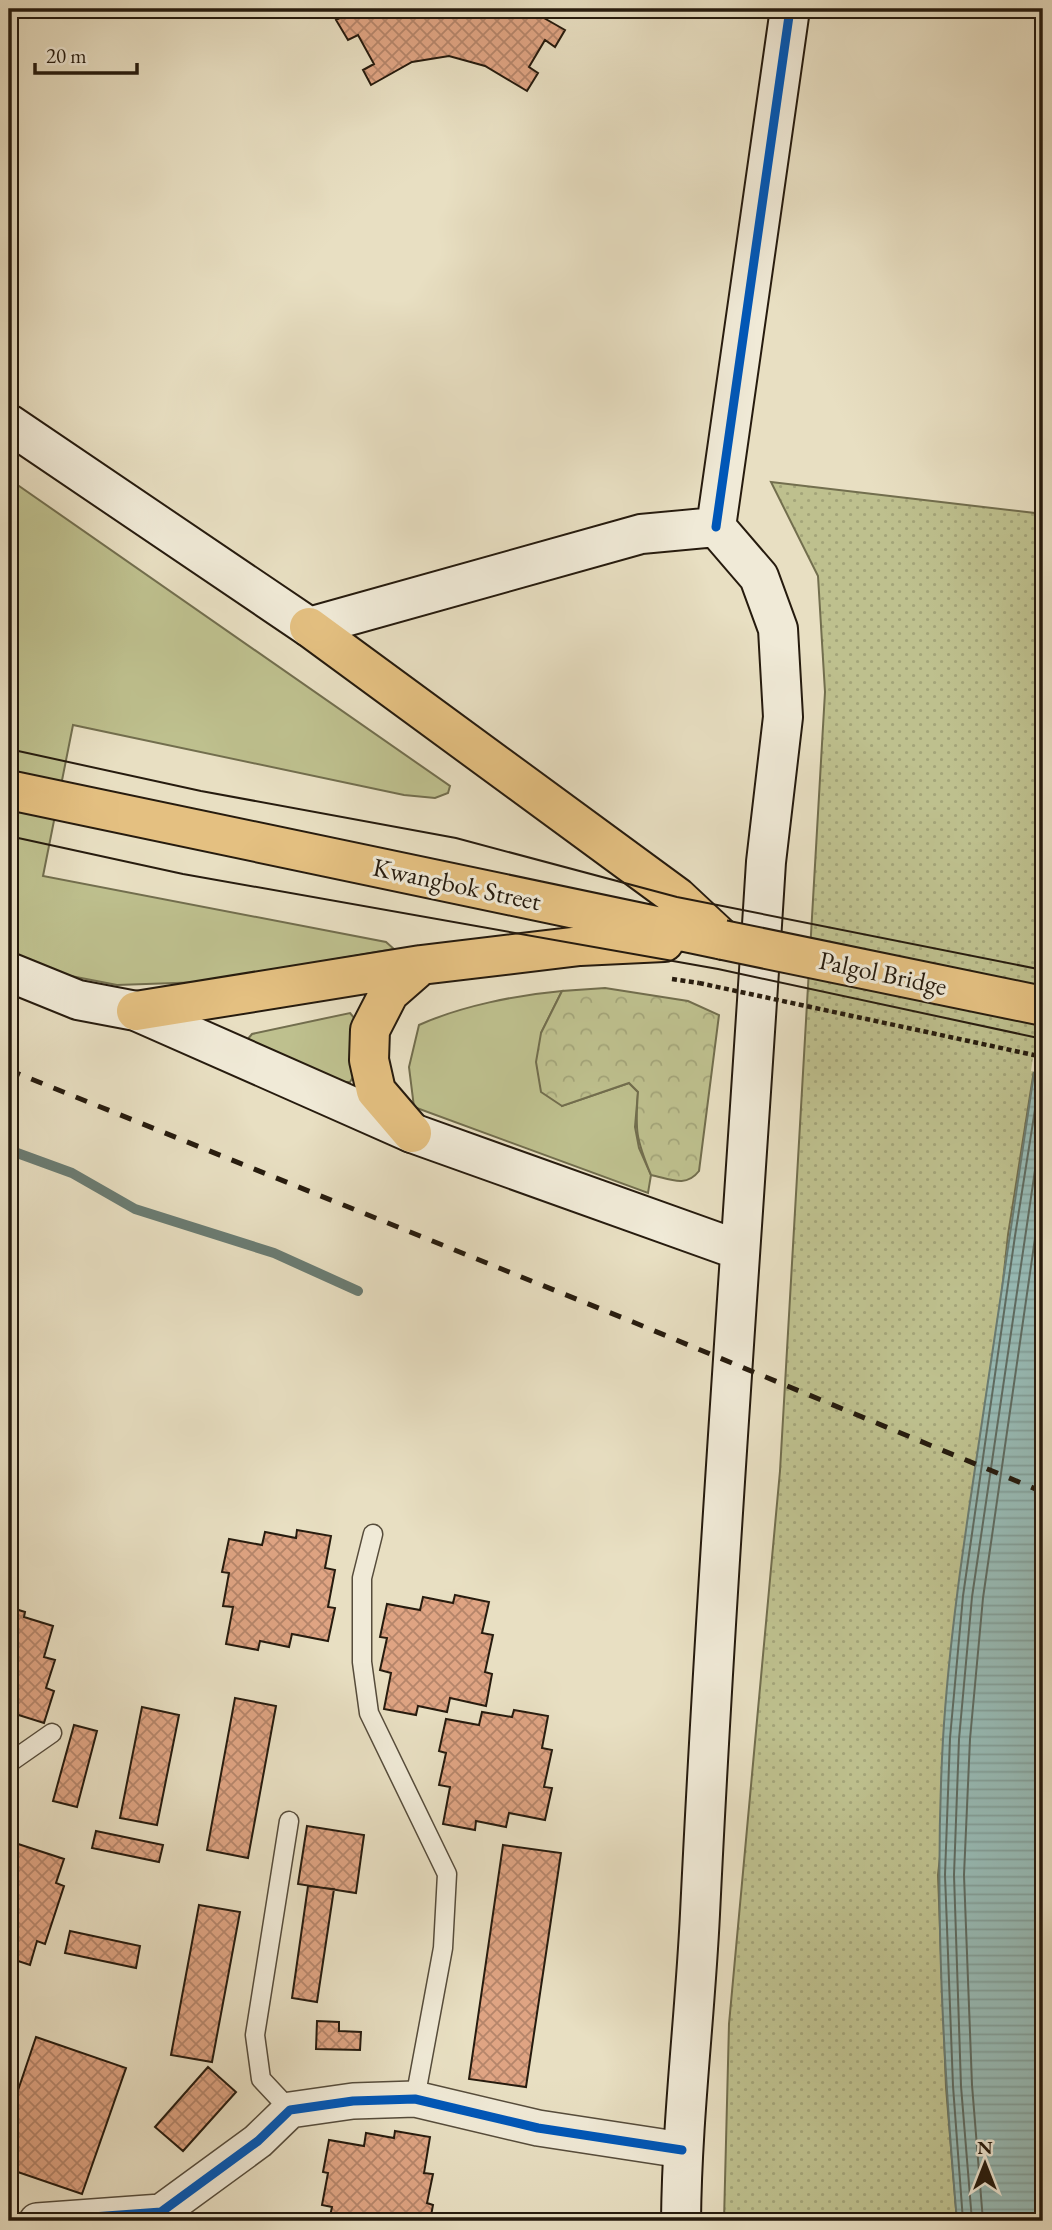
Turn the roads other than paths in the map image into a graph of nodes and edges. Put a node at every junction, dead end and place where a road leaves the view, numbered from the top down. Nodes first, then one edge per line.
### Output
1 (790, 9) edge
2 (9, 424) edge
3 (716, 527) junction
4 (309, 627) junction
5 (9, 790) edge
6 (723, 940) junction
7 (421, 965) junction
8 (9, 972) edge
9 (1043, 1006) edge
10 (136, 1011) junction
11 (412, 1132) junction
12 (740, 1250) junction
13 (373, 1534) dead end
14 (52, 1733) dead end
15 (9, 1763) edge
16 (289, 1821) dead end
17 (415, 2099) junction
18 (290, 2110) junction
19 (682, 2150) junction
20 (37, 2221) edge
21 (681, 2221) edge

1 - 3 main road
2 - 4 main road
3 - 4 main road
3 - 12 main road
4 - 6 highway
5 - 6 highway, Kwangbok Street
6 - 7 highway
6 - 9 highway, Palgol Bridge, bridge
7 - 10 highway
7 - 11 highway
8 - 10 main road
10 - 11 main road
11 - 12 main road
12 - 19 main road
13 - 17 lane
14 - 15 lane
16 - 18 lane
17 - 18 street
17 - 19 street
18 - 20 street
19 - 21 main road

